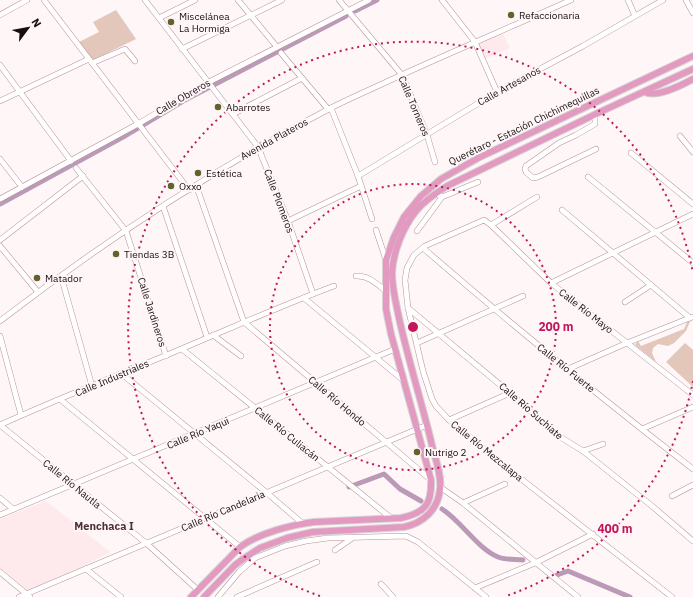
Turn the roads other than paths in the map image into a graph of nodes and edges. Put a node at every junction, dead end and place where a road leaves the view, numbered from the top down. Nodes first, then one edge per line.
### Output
1 (27, 0) edge
2 (44, 0) edge
3 (145, 0) edge
4 (238, 0) edge
5 (282, 0) edge
6 (339, 0) edge
7 (369, 0) edge
8 (442, 0) edge
9 (571, 0) edge
10 (628, 0) edge
11 (663, 0) edge
12 (686, 0) edge
13 (192, 1) edge
14 (348, 11) junction
15 (693, 13) edge
16 (0, 15) edge
17 (251, 16) junction
18 (635, 16) junction
19 (158, 18) junction
20 (475, 42) junction
21 (277, 47) junction
22 (182, 49) junction
23 (281, 53) dead end
24 (693, 56) edge
25 (91, 61) junction
26 (135, 61) dead end
27 (0, 65) edge
28 (693, 69) edge
29 (402, 75) junction
30 (651, 76) junction
31 (302, 78) junction
32 (693, 79) edge
33 (210, 84) junction
34 (19, 92) junction
35 (497, 92) junction
36 (645, 92) junction
37 (0, 101) edge
38 (330, 108) junction
39 (233, 114) junction
40 (595, 114) junction
41 (140, 126) junction
42 (427, 136) junction
43 (680, 136) dead end
44 (258, 147) junction
45 (596, 149) dead end
46 (693, 152) edge
47 (631, 153) dead end
48 (0, 159) edge
49 (71, 161) junction
50 (435, 162) dead end
51 (76, 168) dead end
52 (83, 176) junction
53 (358, 176) junction
54 (588, 177) dead end
55 (478, 182) dead end
56 (196, 185) junction
57 (361, 186) junction
58 (22, 187) junction
59 (189, 190) junction
60 (439, 195) junction
61 (537, 197) dead end
62 (0, 199) edge
63 (693, 204) edge
64 (163, 206) junction
65 (562, 210) dead end
66 (693, 214) edge
67 (372, 219) dead end
68 (288, 221) junction
69 (491, 225) junction
70 (376, 230) dead end
71 (126, 231) junction
72 (417, 231) dead end
73 (657, 232) junction
74 (0, 240) edge
75 (1, 248) edge
76 (423, 248) junction
77 (612, 252) junction
78 (386, 260) junction
79 (693, 263) edge
80 (61, 276) junction
81 (356, 276) dead end
82 (551, 283) junction
83 (651, 285) junction
84 (334, 286) dead end
85 (386, 291) junction
86 (38, 292) junction
87 (313, 294) junction
88 (523, 296) dead end
89 (304, 298) junction
90 (626, 302) dead end
91 (408, 308) junction
92 (494, 309) junction
93 (692, 317) edge
94 (0, 321) edge
95 (244, 322) junction
96 (438, 333) junction
97 (213, 335) junction
98 (0, 336) edge
99 (207, 338) junction
100 (417, 343) junction
101 (626, 343) junction
102 (182, 349) junction
103 (395, 350) junction
104 (166, 356) junction
105 (241, 356) dead end
106 (376, 358) junction
107 (568, 369) junction
108 (423, 371) junction
109 (413, 373) junction
110 (122, 374) junction
111 (403, 380) junction
112 (316, 383) junction
113 (92, 386) junction
114 (510, 393) junction
115 (693, 395) edge
116 (61, 400) junction
117 (693, 407) edge
118 (255, 408) junction
119 (20, 415) junction
120 (449, 420) junction
121 (0, 425) edge
122 (427, 425) junction
123 (416, 430) junction
124 (642, 430) junction
125 (195, 434) junction
126 (388, 442) junction
127 (603, 444) dead end
128 (583, 451) junction
129 (134, 459) junction
130 (328, 467) junction
131 (693, 469) edge
132 (431, 480) junction
133 (505, 484) dead end
134 (73, 485) junction
135 (693, 485) edge
136 (440, 487) junction
137 (267, 493) junction
138 (672, 496) dead end
139 (0, 498) edge
140 (463, 503) junction
141 (13, 509) junction
142 (0, 515) edge
143 (206, 518) junction
144 (391, 518) junction
145 (302, 523) junction
146 (309, 533) junction
147 (593, 534) junction
148 (352, 538) junction
149 (279, 541) junction
150 (306, 541) junction
151 (693, 541) edge
152 (146, 543) junction
153 (285, 546) junction
154 (240, 547) junction
155 (335, 550) dead end
156 (317, 562) dead end
157 (535, 563) junction
158 (86, 569) junction
159 (0, 572) edge
160 (381, 584) dead end
161 (475, 588) junction
162 (198, 590) junction
163 (28, 596) edge
164 (19, 597) edge
165 (121, 597) edge
166 (191, 597) edge
167 (204, 597) edge
168 (218, 597) edge
169 (237, 597) edge
170 (393, 597) edge
171 (486, 597) edge
172 (578, 597) edge
173 (672, 597) edge

1 - 16 street
2 - 25 street
3 - 19 street, Calle Plomeros
4 - 17 street
5 - 17 street
6 - 14 street, Calle Torneros
7 - 14 street, Calle Obreros
8 - 20 street
9 - 20 street, Avenida Plateros
10 - 18 street
11 - 18 street, Calle Artesanos
12 - 15 street
13 - 19 street
14 - 21 street, Calle Obreros
14 - 29 street, Calle Torneros
17 - 21 street
17 - 22 street
18 - 35 street, Calle Artesanos
19 - 22 street, Calle Plomeros
20 - 29 street, Avenida Plateros
20 - 35 street
21 - 33 street, Calle Obreros
22 - 33 street, Calle Plomeros
23 - 31 street
24 - 30 main road, Querétaro - Estación Chichimequillas
25 - 26 street
25 - 34 street
25 - 41 street
27 - 34 street
28 - 36 main road, Querétaro - Estación Chichimequillas
29 - 38 street, Avenida Plateros
29 - 42 street, Calle Torneros
30 - 36 main road
30 - 78 main road, Querétaro - Estación Chichimequillas
31 - 38 street
31 - 39 street
32 - 36 main road
33 - 39 street, Calle Plomeros
33 - 41 street, Calle Obreros
34 - 37 street
34 - 49 street
35 - 42 street, Calle Artesanos
36 - 40 main road, Querétaro - Estación Chichimequillas
38 - 44 street, Avenida Plateros
38 - 53 street
39 - 44 street, Calle Plomeros
40 - 45 street
40 - 60 main road, Querétaro - Estación Chichimequillas
41 - 49 street, Calle Obreros
41 - 59 street
42 - 50 street, Calle Torneros
42 - 53 street, Calle Artesanos
43 - 46 street
44 - 56 street, Avenida Plateros
44 - 68 street, Calle Plomeros
47 - 63 street
48 - 58 street
49 - 58 street, Calle Obreros
51 - 52 street, Calle Jardineros
52 - 71 street, Calle Jardineros
52 - 74 street
53 - 57 street
54 - 73 street
55 - 60 street
56 - 59 street, Avenida Plateros
56 - 95 street
57 - 67 street
57 - 68 street
58 - 62 street, Calle Obreros
59 - 64 street, Avenida Plateros
60 - 72 street
60 - 109 main road, Querétaro - Estación Chichimequillas
61 - 69 street
64 - 71 street, Avenida Plateros
64 - 99 street
65 - 77 street
66 - 73 street
68 - 87 street, Calle Plomeros
69 - 76 street, Calle Río Mayo
69 - 82 street, Calle Río Mayo
70 - 78 street
71 - 80 street, Avenida Plateros
71 - 104 street, Calle Jardineros
73 - 77 street
73 - 79 street
75 - 86 street
76 - 91 street, Calle Río Mezcalapa
76 - 92 street, Calle Río Fuerte
77 - 82 street
77 - 83 street
78 - 85 main road, Querétaro - Estación Chichimequillas
80 - 86 street, Avenida Plateros
80 - 113 street
81 - 85 street
82 - 101 street, Calle Río Mayo
83 - 90 street
83 - 93 street
84 - 87 street, Calle Industriales
85 - 103 main road, Querétaro - Estación Chichimequillas
86 - 94 street, Avenida Plateros
87 - 89 street, Calle Industriales
88 - 92 street
89 - 95 street, Calle Industriales
89 - 106 street
91 - 96 street, Calle Río Suchiate
91 - 100 street, Calle Río Mezcalapa
92 - 96 street
92 - 107 street, Calle Río Fuerte
93 - 101 street
95 - 97 street, Calle Industriales
95 - 112 street, Calle Río Hondo
96 - 100 street
96 - 114 street, Calle Río Suchiate
97 - 99 street, Calle Industriales
97 - 105 street
98 - 119 street
99 - 102 street, Calle Industriales
100 - 108 street, Calle Río Mezcalapa
101 - 107 street
101 - 115 street, Calle Río Mayo
102 - 104 street, Calle Industriales
102 - 118 street, Calle Río Culiacán
103 - 106 street, Calle Río Yaqui
103 - 111 main road, Querétaro - Estación Chichimequillas
104 - 110 street, Calle Industriales
106 - 111 street
106 - 112 street, Calle Río Yaqui
107 - 124 street, Calle Río Fuerte
108 - 109 street
108 - 120 street, Calle Río Mezcalapa
109 - 122 main road, Querétaro - Estación Chichimequillas
110 - 113 street, Calle Industriales
110 - 125 street
111 - 123 main road, Querétaro - Estación Chichimequillas
112 - 118 street, Calle Río Yaqui
112 - 126 street, Calle Río Hondo
113 - 116 street, Calle Industriales
114 - 120 street
114 - 128 street, Calle Río Suchiate
116 - 119 street, Calle Industriales
116 - 129 street
117 - 124 street
118 - 125 street, Calle Río Yaqui
118 - 130 street, Calle Río Culiacán
119 - 121 street, Calle Industriales
120 - 147 street, Calle Río Mezcalapa
121 - 134 street, Calle Río Nautla
122 - 123 street, Calle Río Candelaria
122 - 136 main road, Querétaro - Estación Chichimequillas
123 - 126 street, Calle Río Candelaria
123 - 132 main road, Querétaro - Estación Chichimequillas
124 - 131 street, Calle Río Fuerte
125 - 129 street, Calle Río Yaqui
125 - 137 street
126 - 130 street, Calle Río Candelaria
126 - 132 street, Calle Río Hondo
127 - 128 street
128 - 151 street, Calle Río Suchiate
129 - 134 street, Calle Río Yaqui
129 - 143 street
130 - 137 street, Calle Río Candelaria
130 - 144 street, Calle Río Culiacán
132 - 144 main road, Querétaro - Estación Chichimequillas
133 - 140 street
134 - 141 street, Calle Río Yaqui
134 - 152 street, Calle Río Nautla
135 - 138 street
136 - 140 street
136 - 146 main road, Querétaro - Estación Chichimequillas
137 - 143 street, Calle Río Candelaria
137 - 145 street
139 - 141 street
140 - 157 street
141 - 142 street, Calle Río Yaqui
143 - 152 street, Calle Río Candelaria
143 - 154 street
144 - 145 main road, Querétaro - Estación Chichimequillas
145 - 154 main road, Querétaro - Estación Chichimequillas
146 - 149 main road, Querétaro - Estación Chichimequillas
146 - 150 street
147 - 157 street
147 - 173 street, Calle Río Mezcalapa
148 - 150 street
148 - 155 street
148 - 161 street
149 - 153 street
149 - 167 main road, Querétaro - Estación Chichimequillas
150 - 153 street
152 - 158 street, Calle Río Candelaria
152 - 162 street, Calle Río Nautla
153 - 168 street
154 - 162 main road, Querétaro - Estación Chichimequillas
156 - 169 street
157 - 161 street
157 - 172 street
158 - 163 street, Calle Río Candelaria
158 - 165 street
159 - 163 street
160 - 170 street
161 - 171 street
162 - 166 main road, Querétaro - Estación Chichimequillas
163 - 164 street, Calle Río Candelaria

